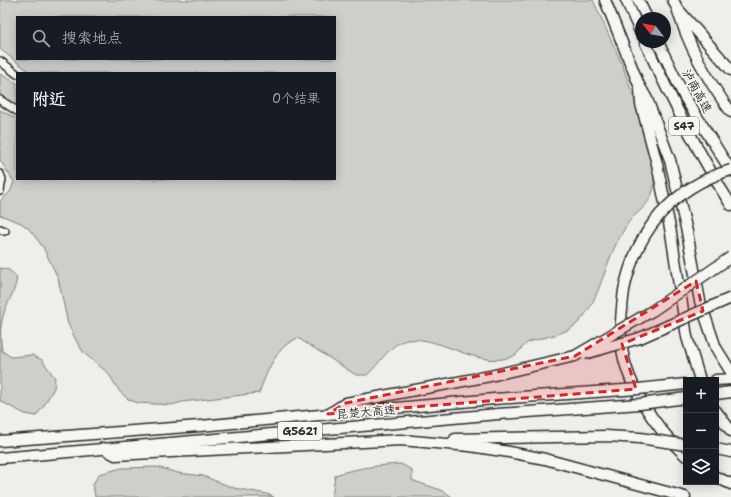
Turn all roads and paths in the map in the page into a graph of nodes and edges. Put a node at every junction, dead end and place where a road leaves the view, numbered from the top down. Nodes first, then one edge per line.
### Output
1 (605, 0) edge
2 (626, 0) edge
3 (638, 0) edge
4 (675, 4) edge
5 (644, 12) edge
6 (635, 20) edge
7 (648, 48) edge
8 (661, 48) edge
9 (0, 61) edge
10 (731, 70) edge
11 (16, 73) edge
12 (639, 85) junction
13 (0, 100) edge
14 (16, 110) edge
15 (731, 112) edge
16 (731, 171) edge
17 (0, 174) edge
18 (0, 191) edge
19 (731, 205) edge
20 (731, 257) edge
21 (731, 298) edge
22 (575, 356) junction
23 (731, 372) edge
24 (699, 377) edge
25 (731, 379) edge
26 (719, 380) edge
27 (683, 384) edge
28 (731, 392) edge
29 (719, 394) edge
30 (683, 398) edge
31 (718, 413) edge
32 (328, 414) junction
33 (731, 431) edge
34 (402, 440) junction
35 (0, 441) edge
36 (683, 445) edge
37 (103, 448) junction
38 (719, 450) edge
39 (731, 452) edge
40 (683, 453) edge
41 (0, 458) edge
42 (719, 478) edge
43 (731, 484) edge
44 (685, 497) edge

1 - 12 highway
2 - 6 highway
3 - 5 highway
4 - 10 highway
4 - 15 highway
7 - 19 highway, 泸南高速 / S47
8 - 16 highway, 泸南高速 / S47
9 - 11 street
12 - 23 highway, bridge
12 - 24 highway, bridge
13 - 14 street
16 - 40 highway, bridge
17 - 18 street
20 - 22 highway, bridge
21 - 22 highway, bridge
22 - 32 highway
25 - 26 highway
27 - 32 highway, 昆楚大高速 / G5621, bridge
28 - 29 highway
30 - 37 highway, 昆楚大高速 / G5621, bridge
31 - 33 highway
32 - 35 highway, 昆楚大高速 / G5621
34 - 36 highway, bridge
34 - 37 highway
34 - 44 highway
37 - 41 highway, 昆楚大高速 / G5621
38 - 39 highway
42 - 43 highway

